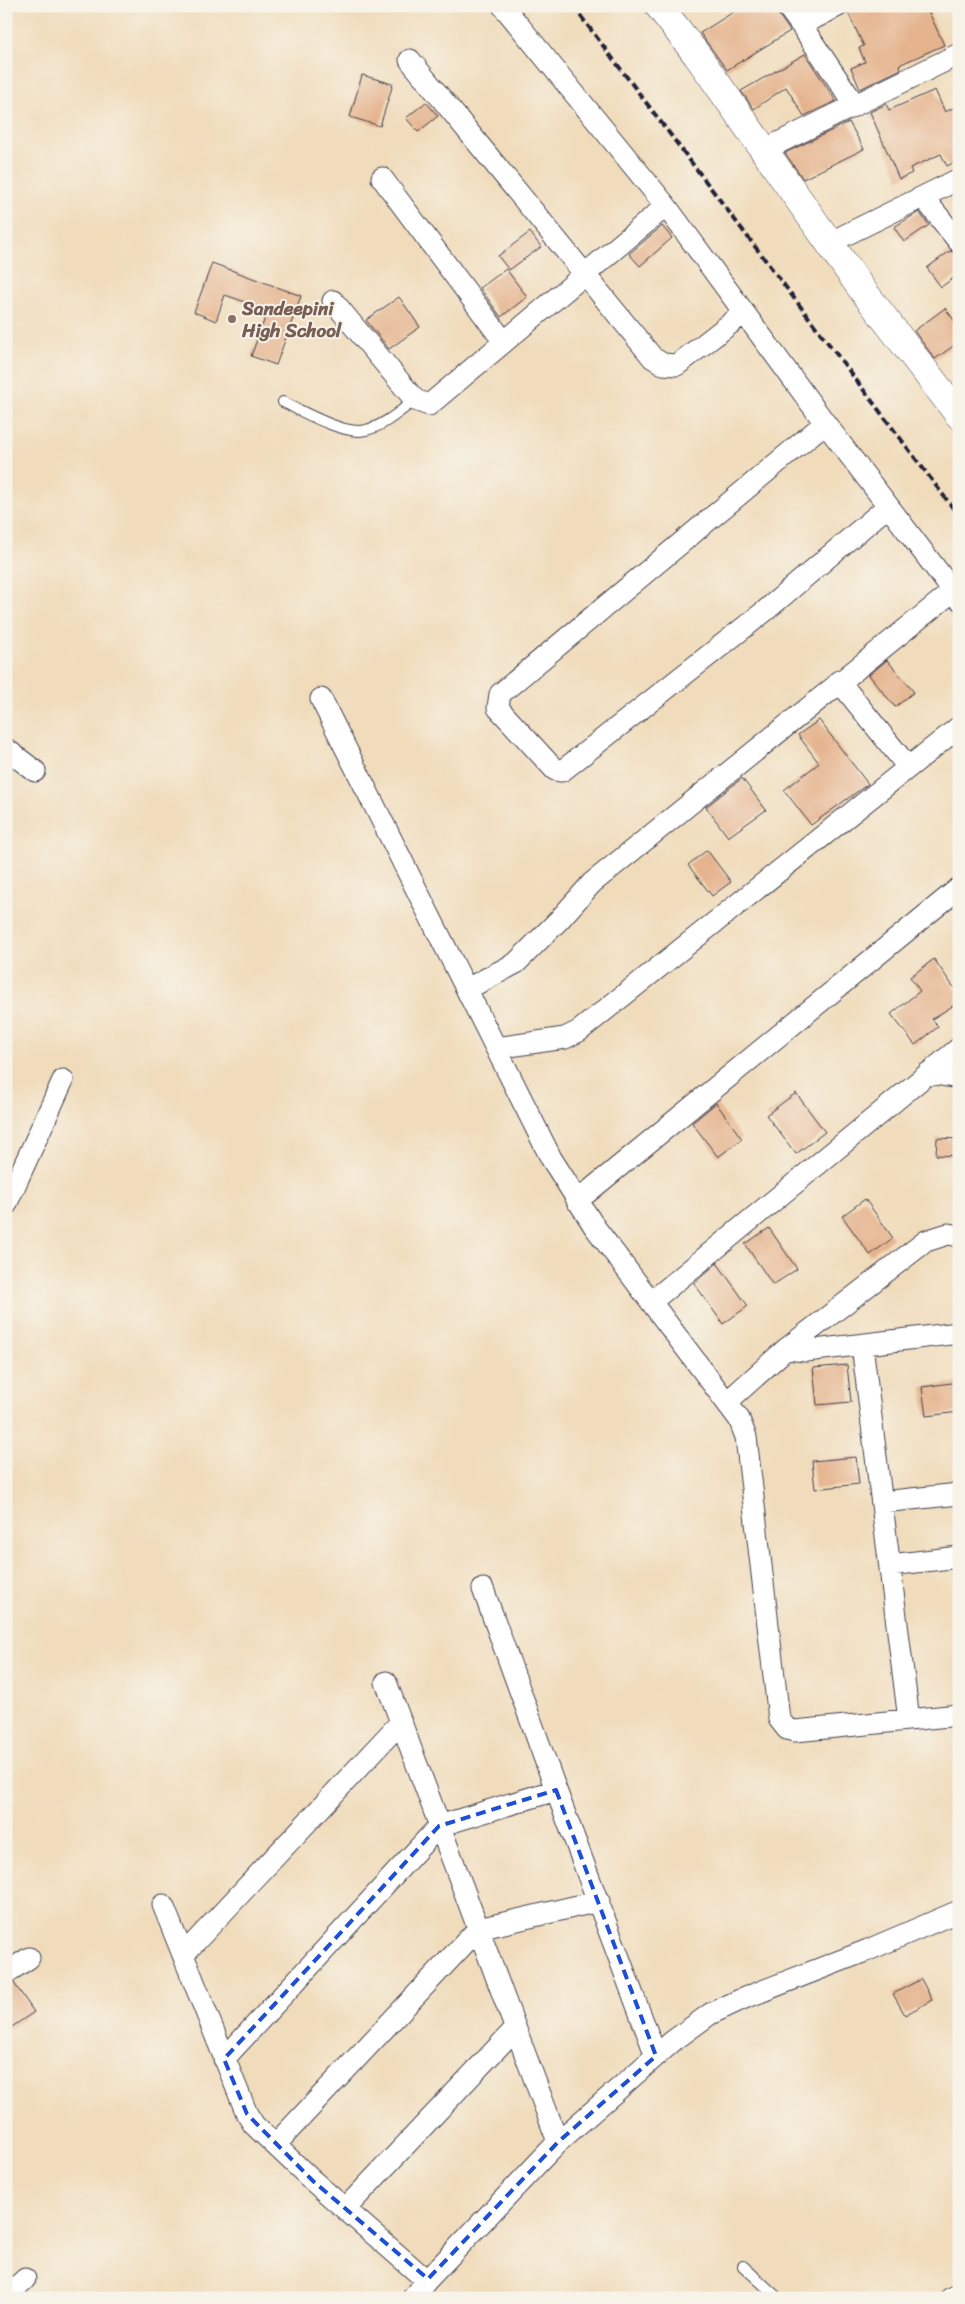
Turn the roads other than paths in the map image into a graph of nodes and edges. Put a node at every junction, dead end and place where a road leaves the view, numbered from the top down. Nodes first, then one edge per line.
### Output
1 (503, 6) edge
2 (659, 6) edge
3 (786, 6) edge
4 (838, 6) edge
5 (801, 25) junction
6 (959, 54) edge
7 (410, 60) dead end
8 (855, 105) junction
9 (764, 150) junction
10 (382, 178) dead end
11 (959, 179) edge
12 (923, 197) junction
13 (666, 206) junction
14 (959, 242) edge
15 (829, 243) junction
16 (584, 275) junction
17 (333, 301) dead end
18 (744, 313) junction
19 (504, 342) junction
20 (415, 400) junction
21 (282, 402) dead end
22 (959, 415) edge
23 (825, 423) junction
24 (888, 506) junction
25 (956, 595) edge
26 (839, 682) junction
27 (321, 699) dead end
28 (959, 727) edge
29 (6, 748) edge
30 (908, 767) junction
31 (35, 771) dead end
32 (959, 888) edge
33 (467, 989) junction
34 (496, 1048) junction
35 (959, 1048) edge
36 (928, 1073) junction
37 (959, 1078) edge
38 (63, 1080) dead end
39 (577, 1201) junction
40 (6, 1205) edge
41 (959, 1236) edge
42 (650, 1302) junction
43 (959, 1333) edge
44 (862, 1345) junction
45 (786, 1349) junction
46 (727, 1402) junction
47 (959, 1494) edge
48 (882, 1502) junction
49 (959, 1557) edge
50 (890, 1565) junction
51 (483, 1589) dead end
52 (386, 1682) dead end
53 (959, 1714) edge
54 (909, 1720) junction
55 (400, 1723) junction
56 (556, 1790) junction
57 (439, 1826) junction
58 (599, 1901) junction
59 (163, 1905) dead end
60 (959, 1911) edge
61 (478, 1929) junction
62 (183, 1955) junction
63 (29, 1958) dead end
64 (6, 1973) edge
65 (516, 2029) junction
66 (656, 2056) junction
67 (224, 2059) junction
68 (558, 2142) junction
69 (275, 2145) junction
70 (345, 2210) junction
71 (743, 2266) dead end
72 (25, 2279) dead end
73 (428, 2279) junction
74 (959, 2294) edge
75 (6, 2297) edge
76 (412, 2298) edge
77 (778, 2298) edge
78 (951, 2298) edge

1 - 13 street
2 - 9 street
3 - 5 street
4 - 5 street
5 - 8 street
6 - 8 street
7 - 16 street
8 - 9 street
9 - 15 street
10 - 19 street
11 - 12 street
12 - 14 street
12 - 15 street
13 - 16 street
13 - 18 street
15 - 22 street
16 - 18 street
16 - 19 street
17 - 20 street
18 - 23 street
19 - 20 street
20 - 21 lane
23 - 24 street
23 - 24 street
24 - 25 street
25 - 26 street
26 - 30 street
26 - 33 street
27 - 33 street
28 - 30 street
29 - 31 street
30 - 34 street
32 - 39 street
33 - 34 street
34 - 39 street
35 - 36 street
36 - 37 street
36 - 42 street
38 - 40 street
39 - 42 street
41 - 45 street
42 - 46 street
43 - 44 street
44 - 45 street
44 - 48 street
45 - 46 street
46 - 54 street
47 - 48 street
48 - 50 street
49 - 50 street
50 - 54 street
51 - 56 street
52 - 55 street
53 - 54 street
55 - 57 street
55 - 62 street
56 - 57 street
56 - 58 street
57 - 61 street
57 - 67 street
58 - 61 street
58 - 66 street
59 - 62 street
60 - 66 street
61 - 65 street
61 - 69 street
62 - 67 street
63 - 64 street
65 - 68 street
65 - 70 street
66 - 68 street
67 - 69 street
68 - 73 street
69 - 70 street
70 - 73 street
71 - 77 lane
72 - 75 street
73 - 76 street
74 - 78 street

